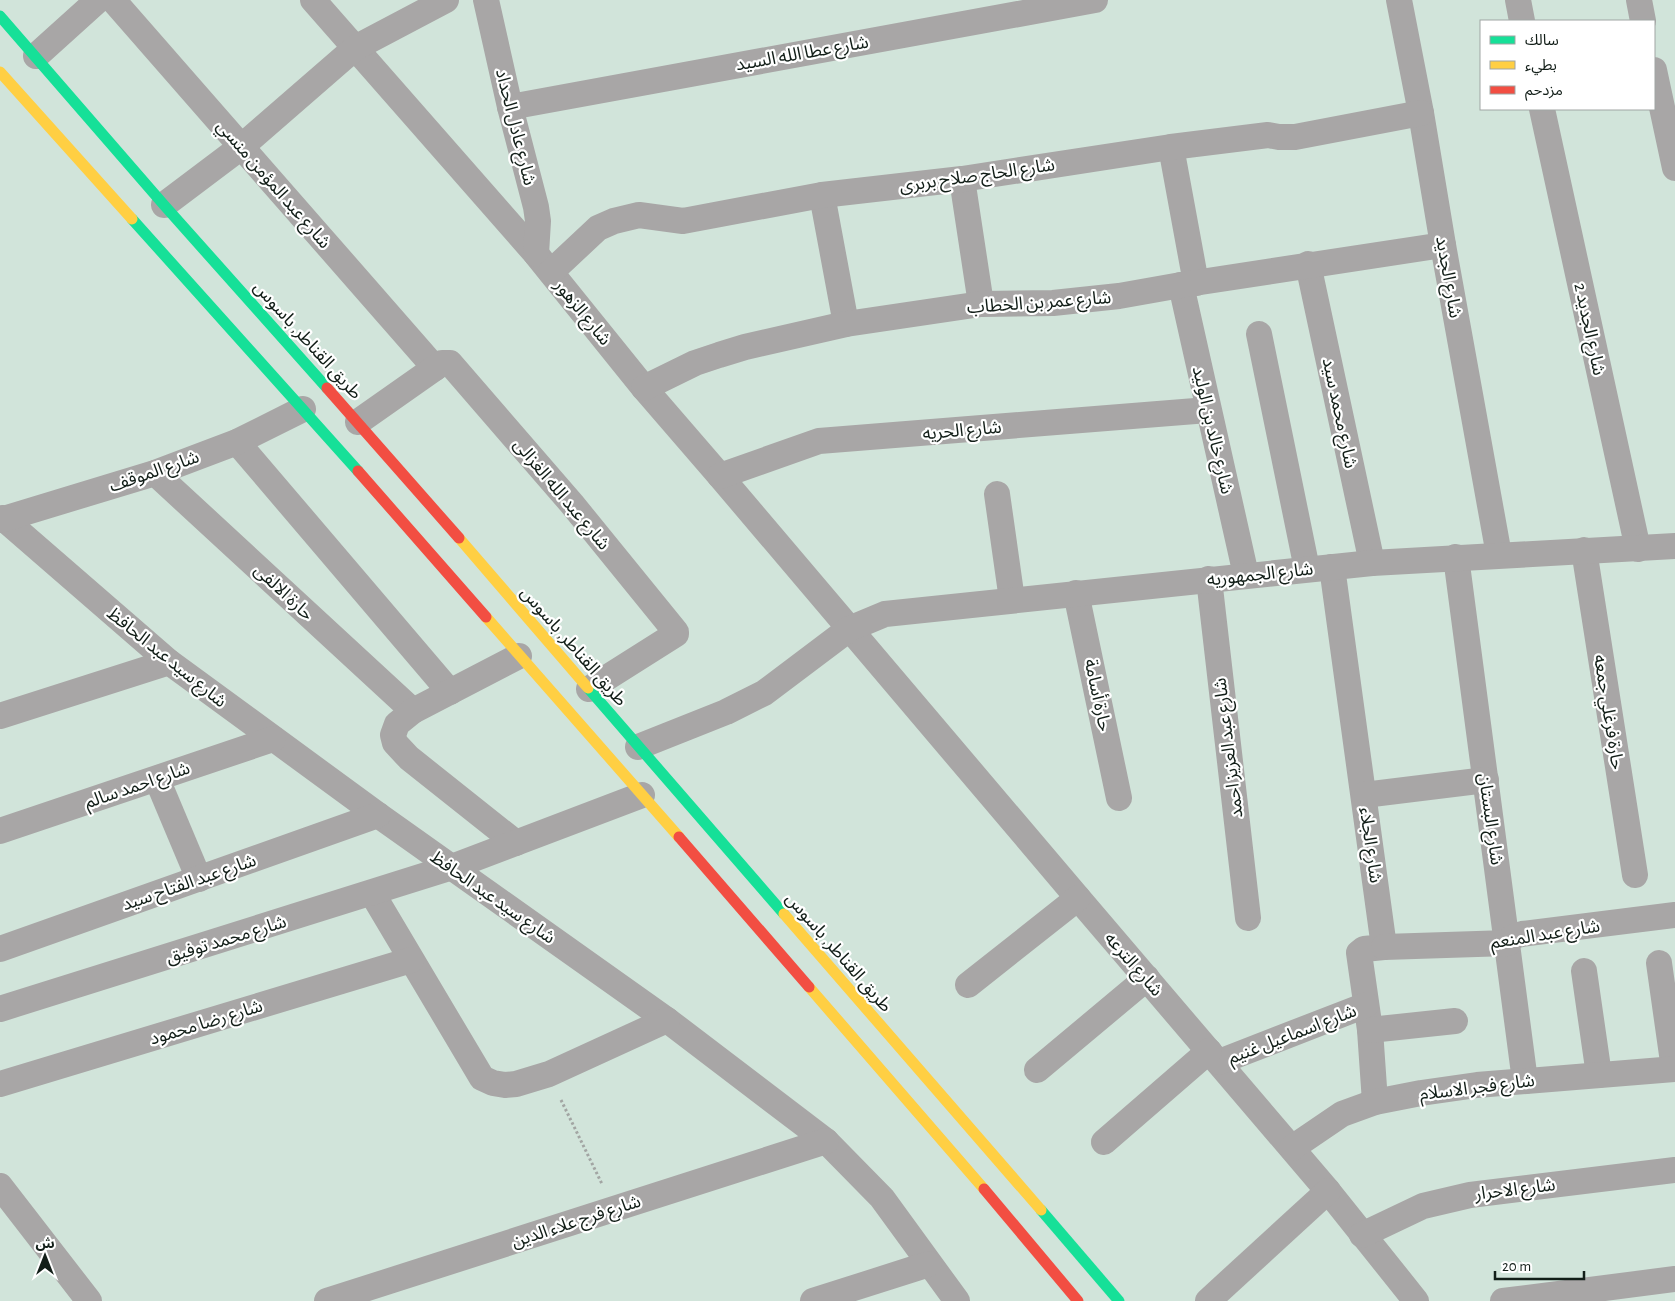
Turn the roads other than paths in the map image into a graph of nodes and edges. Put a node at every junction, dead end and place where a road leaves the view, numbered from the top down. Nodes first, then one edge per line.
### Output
1 (98, 0) edge
2 (113, 0) edge
3 (313, 0) edge
4 (446, 0) edge
5 (486, 0) edge
6 (1095, 0) edge
7 (1399, 0) edge
8 (1518, 0) edge
9 (1639, 0) edge
10 (0, 16) edge
11 (1522, 20) edge
12 (1643, 20) edge
13 (355, 48) junction
14 (36, 56) junction
15 (0, 72) edge
16 (1655, 75) edge
17 (510, 107) junction
18 (1542, 110) edge
19 (1421, 113) junction
20 (241, 147) junction
21 (1171, 147) junction
22 (1675, 168) edge
23 (962, 179) junction
24 (822, 195) junction
25 (164, 205) junction
26 (1443, 245) junction
27 (544, 263) junction
28 (1308, 264) junction
29 (1188, 284) junction
30 (981, 304) junction
31 (846, 324) junction
32 (1258, 334) dead end
33 (435, 368) junction
34 (644, 388) junction
35 (303, 409) junction
36 (1208, 410) junction
37 (358, 422) junction
38 (237, 442) junction
39 (155, 473) junction
40 (720, 476) junction
41 (997, 494) dead end
42 (2, 519) edge
43 (1675, 546) edge
44 (1638, 549) junction
45 (1584, 550) junction
46 (1499, 555) junction
47 (1456, 557) junction
48 (1372, 563) junction
49 (1320, 568) junction
50 (1246, 575) junction
51 (1209, 579) junction
52 (1076, 593) junction
53 (1012, 600) junction
54 (849, 629) junction
55 (519, 656) junction
56 (169, 662) junction
57 (588, 689) junction
58 (450, 692) junction
59 (413, 711) junction
60 (0, 716) edge
61 (273, 739) junction
62 (638, 747) junction
63 (157, 778) junction
64 (1486, 780) junction
65 (642, 795) junction
66 (1364, 795) junction
67 (1119, 798) dead end
68 (378, 816) junction
69 (0, 832) edge
70 (516, 843) junction
71 (452, 867) junction
72 (1635, 875) dead end
73 (199, 879) junction
74 (372, 893) junction
75 (1078, 898) junction
76 (1675, 915) edge
77 (1248, 918) dead end
78 (1508, 943) junction
79 (1384, 947) junction
80 (0, 949) edge
81 (411, 960) junction
82 (1659, 963) dead end
83 (1584, 971) dead end
84 (1147, 978) junction
85 (968, 985) dead end
86 (0, 1009) edge
87 (1368, 1018) junction
88 (666, 1020) junction
89 (1455, 1020) dead end
90 (1214, 1057) junction
91 (1674, 1069) edge
92 (1037, 1070) dead end
93 (1600, 1075) junction
94 (1525, 1081) junction
95 (0, 1084) edge
96 (1376, 1102) junction
97 (826, 1141) junction
98 (1104, 1142) dead end
99 (1292, 1148) junction
100 (1675, 1170) edge
101 (0, 1186) edge
102 (1328, 1191) junction
103 (9, 1210) edge
104 (1362, 1235) junction
105 (929, 1264) junction
106 (1675, 1279) edge
107 (89, 1301) edge
108 (327, 1301) edge
109 (813, 1301) edge
110 (957, 1301) edge
111 (1078, 1301) edge
112 (1119, 1301) edge
113 (1208, 1301) edge
114 (1416, 1301) edge
115 (1503, 1301) edge

1 - 14 street
2 - 20 street, شارع عبد المؤمن منسي
3 - 13 street, شارع الزهور
4 - 13 street
5 - 17 street, شارع عادل الحداد
6 - 17 street, شارع عطا الله السيد
7 - 19 street, شارع الجديد
8 - 11 street
9 - 12 street
10 - 14 main road, طريق القناطر, باسوس
13 - 20 street
13 - 27 street, شارع الزهور
14 - 25 main road, طريق القناطر, باسوس
15 - 35 main road
16 - 22 street
17 - 27 street, شارع عادل الحداد
18 - 44 street, شارع الجديد 2
19 - 21 street, شارع الحاج صلاح بربرى
19 - 26 street, شارع الجديد
20 - 25 street
20 - 33 street, شارع عبد المؤمن منسي
21 - 23 street, شارع الحاج صلاح بربرى
21 - 29 street, شارع خالد بن الوليد
23 - 24 street, شارع الحاج صلاح بربرى
23 - 30 street
24 - 27 street, شارع الحاج صلاح بربرى
24 - 31 street
25 - 37 main road, طريق القناطر, باسوس
26 - 28 street, شارع عمر بن الخطاب
26 - 46 street, شارع الجديد
27 - 34 street, شارع الزهور
28 - 29 street, شارع عمر بن الخطاب
28 - 48 street, شارع محمد سيد
29 - 30 street, شارع عمر بن الخطاب
29 - 36 street, شارع خالد بن الوليد
30 - 31 street, شارع عمر بن الخطاب
31 - 34 street, شارع عمر بن الخطاب
32 - 49 street, شارع الجلاء
33 - 37 street
33 - 57 street, شارع عبد الله الغزالى
34 - 40 street, شارع الزهور
35 - 38 street, شارع الموقف
35 - 55 main road
36 - 40 street, شارع الحريه
36 - 50 street, شارع خالد بن الوليد
37 - 57 main road, طريق القناطر, باسوس
38 - 39 street, شارع الموقف
38 - 58 street
39 - 42 street, شارع الموقف
39 - 59 street, حارة الالفى
40 - 54 street, شارع الزهور
41 - 53 street
42 - 56 street, شارع سيد عبد الحافظ
43 - 44 street, شارع الجمهوريه
44 - 45 street, شارع الجمهوريه
45 - 46 street, شارع الجمهوريه
45 - 72 street, حارة فرغلي جمعه
46 - 47 street, شارع الجمهوريه
47 - 48 street, شارع الجمهوريه
47 - 64 street, شارع البستان
48 - 49 street, شارع الجمهوريه
49 - 50 street, شارع الجمهوريه
49 - 66 street, شارع الجلاء
50 - 51 street, شارع الجمهوريه
51 - 52 street, شارع الجمهوريه
51 - 77 street, شارع عبد العزيز احمد
52 - 53 street, شارع الجمهوريه
52 - 67 street, حارة أسامة
53 - 54 street, شارع الجمهوريه
54 - 62 street, شارع الجمهوريه
54 - 75 street, شارع الترعه
55 - 58 street
55 - 65 main road
56 - 60 street
56 - 61 street, شارع سيد عبد الحافظ
57 - 62 main road, طريق القناطر, باسوس
58 - 59 street
59 - 70 street
61 - 63 street, شارع احمد سالم
61 - 68 street, شارع سيد عبد الحافظ
62 - 112 main road, طريق القناطر, باسوس
63 - 69 street, شارع احمد سالم
63 - 73 street
64 - 66 street
64 - 78 street, شارع البستان
65 - 70 street, شارع محمد توفيق
65 - 111 main road
66 - 79 street, شارع الجلاء
68 - 71 street, شارع سيد عبد الحافظ
68 - 73 street, شارع عبد الفتاح سيد
70 - 71 street, شارع محمد توفيق
71 - 74 street, شارع محمد توفيق
71 - 88 street, شارع سيد عبد الحافظ
73 - 80 street, شارع عبد الفتاح سيد
74 - 81 street
74 - 86 street, شارع محمد توفيق
75 - 84 street, شارع الترعه
75 - 85 street
76 - 78 street, شارع عبد المنعم
78 - 79 street, شارع عبد المنعم
78 - 94 street, شارع البستان
79 - 87 street
81 - 88 street
81 - 95 street, شارع رضا محمود
82 - 91 street
83 - 93 street
84 - 90 street, شارع الترعه
84 - 92 street
87 - 89 street, شارع اسماعيل غنيم
87 - 90 street, شارع اسماعيل غنيم
87 - 96 street
88 - 97 street, شارع سيد عبد الحافظ
90 - 98 street, شارع اسماعيل غنيم
90 - 99 street, شارع الترعه
91 - 93 street, شارع فجر الاسلام
93 - 94 street, شارع فجر الاسلام
94 - 96 street, شارع فجر الاسلام
96 - 99 street, شارع فجر الاسلام
97 - 105 street, شارع سيد عبد الحافظ
97 - 108 street, شارع فرج علاء الدين
99 - 102 street, شارع الترعه
100 - 104 street, شارع الاحرار
101 - 103 street
102 - 104 street, شارع الترعه
102 - 113 street
103 - 107 street
104 - 114 street, شارع الترعه
105 - 109 street
105 - 110 street, شارع سيد عبد الحافظ
106 - 115 street

